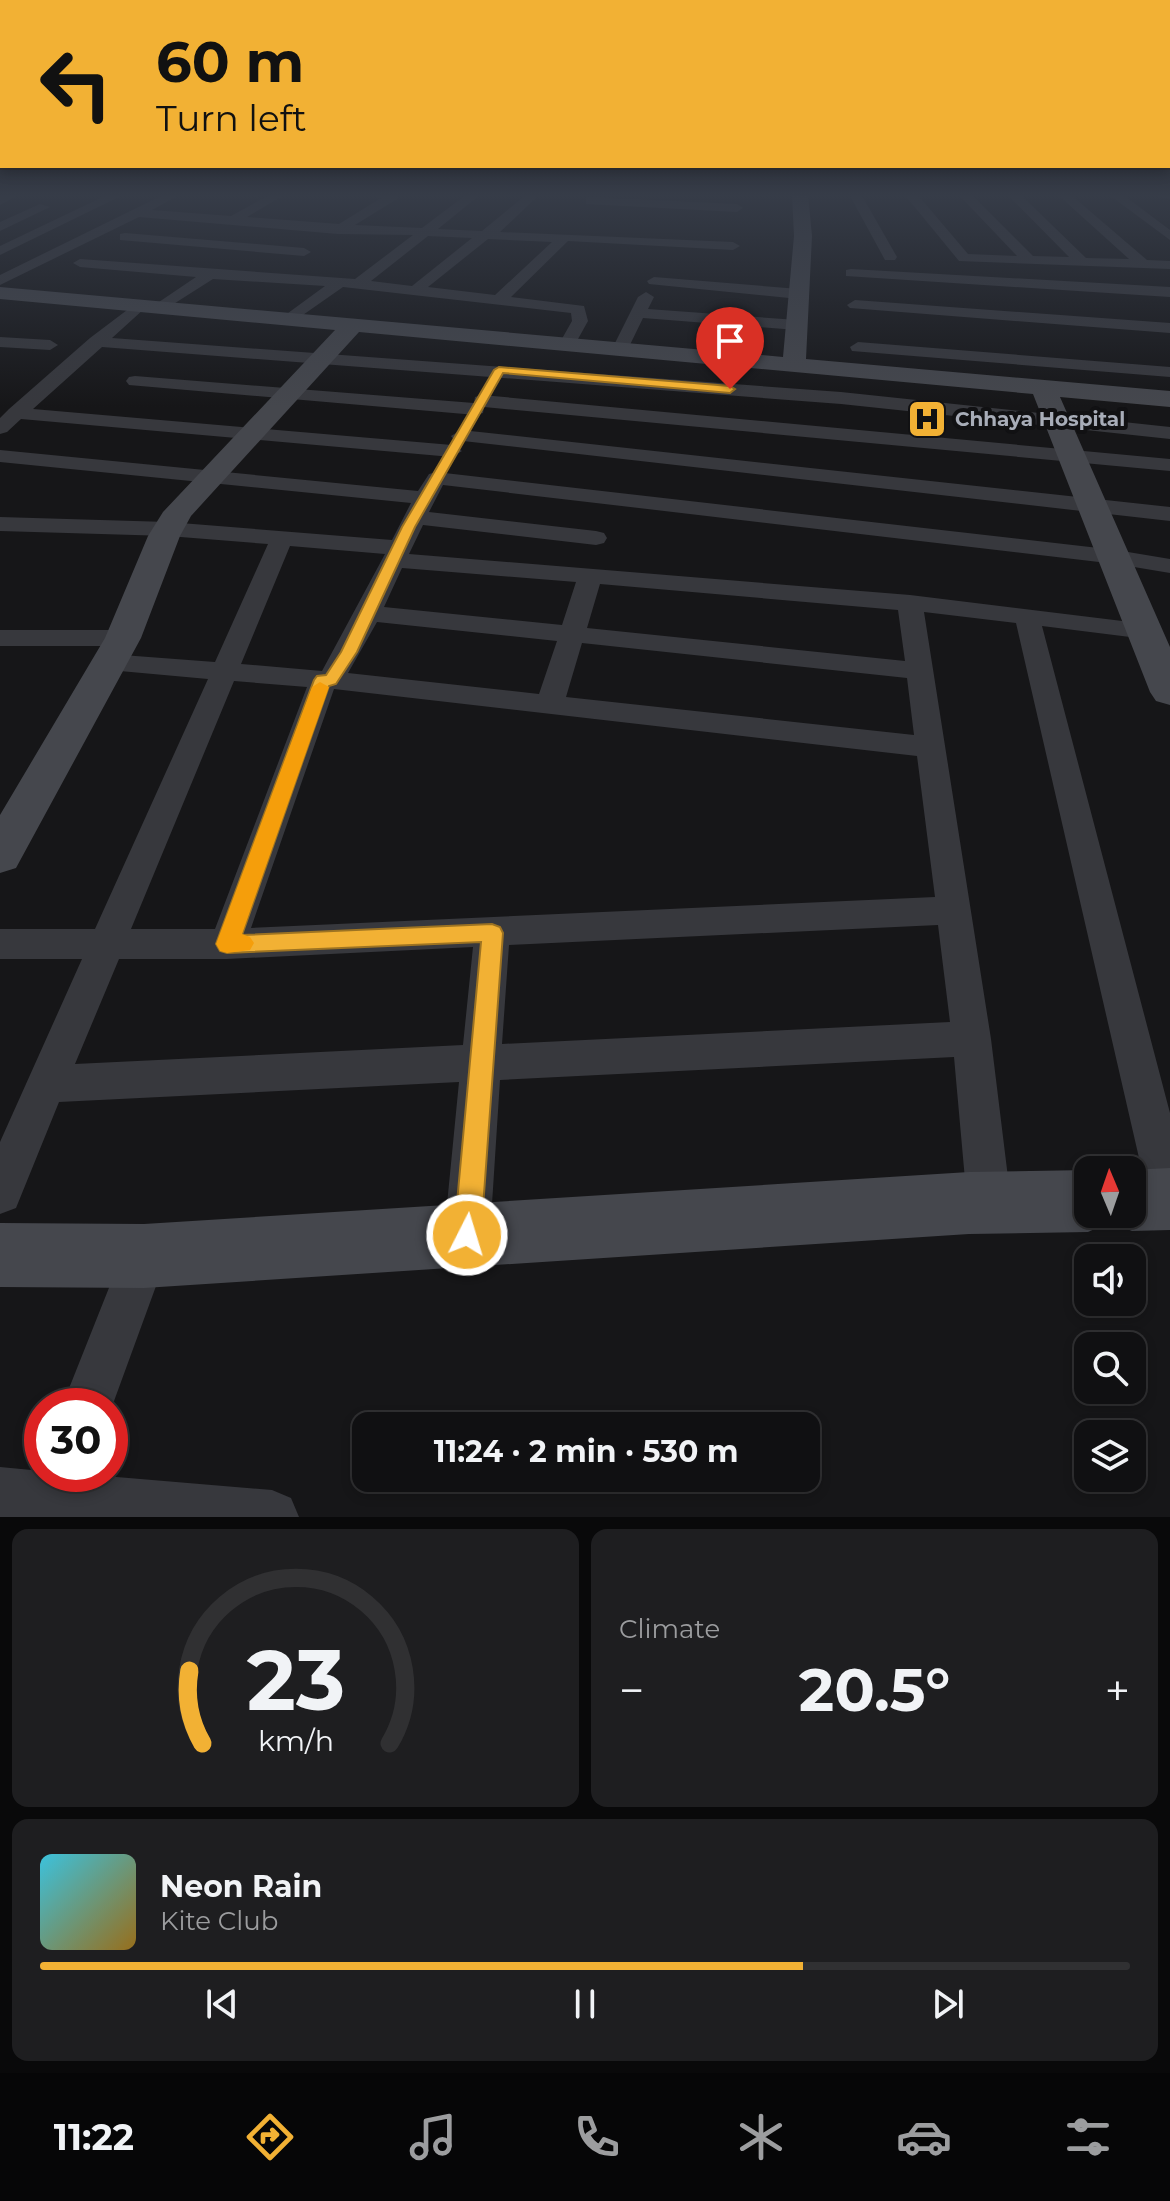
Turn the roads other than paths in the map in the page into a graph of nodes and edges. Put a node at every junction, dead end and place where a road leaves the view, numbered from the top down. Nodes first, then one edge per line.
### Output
1 (50, 265) edge
2 (101, 265) edge
3 (283, 265) edge
4 (384, 265) edge
5 (448, 265) edge
6 (535, 265) edge
7 (722, 265) edge
8 (801, 265) edge
9 (1025, 265) edge
10 (729, 267) junction
11 (210, 274) junction
12 (262, 278) junction
13 (339, 283) junction
14 (1030, 283) junction
15 (358, 284) junction
16 (416, 290) junction
17 (1170, 292) edge
18 (3, 293) edge
19 (799, 294) junction
20 (499, 300) junction
21 (1039, 301) junction
22 (1083, 304) dead end
23 (855, 305) dead end
24 (150, 306) junction
25 (638, 313) junction
26 (290, 319) junction
27 (1048, 319) junction
28 (353, 325) junction
29 (797, 325) junction
30 (1170, 328) edge
31 (517, 339) junction
32 (0, 342) edge
33 (96, 342) junction
34 (567, 344) junction
35 (50, 345) dead end
36 (858, 347) dead end
37 (620, 349) junction
38 (659, 352) junction
39 (320, 359) junction
40 (794, 364) junction
41 (1071, 365) junction
42 (843, 369) junction
43 (498, 372) junction
44 (1170, 372) edge
45 (135, 381) dead end
46 (646, 382) junction
47 (1043, 387) junction
48 (1083, 391) junction
49 (287, 392) junction
50 (841, 398) junction
51 (1170, 399) edge
52 (479, 405) junction
53 (16, 413) junction
54 (635, 415) junction
55 (1059, 422) junction
56 (0, 428) edge
57 (250, 433) junction
58 (1170, 433) edge
59 (457, 443) junction
60 (0, 456) edge
61 (624, 456) junction
62 (1074, 456) junction
63 (1170, 465) edge
64 (207, 478) junction
65 (842, 479) junction
66 (425, 498) junction
67 (609, 499) junction
68 (1096, 507) junction
69 (1170, 514) edge
70 (0, 524) edge
71 (168, 529) junction
72 (282, 538) junction
73 (596, 538) junction
74 (396, 554) junction
75 (1116, 557) junction
76 (1170, 566) edge
77 (586, 576) junction
78 (910, 603) junction
79 (368, 613) junction
80 (1027, 617) junction
81 (1146, 631) junction
82 (570, 634) junction
83 (0, 638) edge
84 (116, 650) junction
85 (222, 671) junction
86 (920, 671) junction
87 (327, 680) junction
88 (1170, 692) edge
89 (550, 705) junction
90 (931, 747) junction
91 (0, 855) edge
92 (954, 910) junction
93 (492, 933) junction
94 (109, 943) junction
95 (0, 944) edge
96 (227, 944) junction
97 (972, 1039) junction
98 (481, 1062) junction
99 (47, 1084) junction
100 (0, 1192) edge
101 (1170, 1198) edge
102 (1146, 1199) edge
103 (1074, 1201) edge
104 (989, 1202) junction
105 (467, 1235) junction
106 (0, 1255) edge
107 (144, 1256) junction
108 (94, 1388) edge
109 (24, 1491) edge
110 (84, 1492) edge
111 (0, 1494) edge
112 (180, 1513) edge
113 (272, 1517) edge

1 - 18 street
2 - 11 street
3 - 12 street
4 - 15 street
5 - 16 street
6 - 20 street
7 - 10 street
8 - 19 street
9 - 14 street
10 - 19 street
10 - 25 street
11 - 12 street
11 - 24 street
12 - 13 street
13 - 15 street
13 - 26 street
14 - 17 street
14 - 21 street
14 - 21 street
15 - 16 street
16 - 20 street
18 - 24 street
19 - 29 street
20 - 34 street
21 - 22 street
21 - 27 street
23 - 27 street
24 - 26 street
24 - 33 street
25 - 29 street
25 - 37 street
26 - 28 street
27 - 30 street
27 - 41 street
28 - 31 street
28 - 39 street
29 - 40 street
31 - 34 street
31 - 43 street
32 - 35 street
33 - 39 street
33 - 53 street
34 - 37 street
36 - 41 street
37 - 38 street
38 - 40 street
38 - 46 street
39 - 43 street
39 - 49 street
40 - 42 street
41 - 44 street
41 - 48 street
42 - 47 street
42 - 50 street
43 - 46 street
43 - 52 street
45 - 49 street
46 - 50 street
46 - 54 street
47 - 48 street
47 - 55 street
48 - 51 street
49 - 52 street
49 - 57 street
50 - 55 street
50 - 65 street
52 - 54 street
52 - 59 street
53 - 56 street
53 - 57 street
54 - 61 street
54 - 65 street
55 - 58 street
55 - 62 street
57 - 59 street
57 - 64 street
59 - 61 street
59 - 66 street
60 - 64 street
61 - 65 street
61 - 67 street
62 - 63 street
62 - 65 street
62 - 68 street
64 - 66 street
64 - 71 street
65 - 67 street
65 - 68 street
65 - 75 street
66 - 67 street
66 - 73 street
66 - 74 street
67 - 73 street
68 - 69 street
68 - 75 street
70 - 71 street
71 - 72 street
71 - 84 street
72 - 74 street
72 - 85 street
73 - 77 street
74 - 77 street
74 - 79 street
75 - 76 street
75 - 81 street
77 - 78 street
77 - 82 street
78 - 80 street
78 - 86 street
79 - 82 street
79 - 87 street
80 - 81 street
80 - 101 street
81 - 88 street
82 - 86 street
82 - 89 street
83 - 84 street
84 - 85 street
84 - 91 street
85 - 87 street
85 - 94 street
86 - 90 street
87 - 89 street
87 - 96 street
89 - 90 street
90 - 92 street
92 - 93 street
92 - 97 street
93 - 96 street
93 - 98 street
94 - 95 street
94 - 96 street
94 - 99 street
97 - 98 street
97 - 104 street
98 - 99 street
98 - 105 street
99 - 100 street
101 - 102 street
103 - 104 street
104 - 105 street
105 - 107 street
106 - 107 street
107 - 108 street
109 - 111 street
110 - 112 street
112 - 113 street

